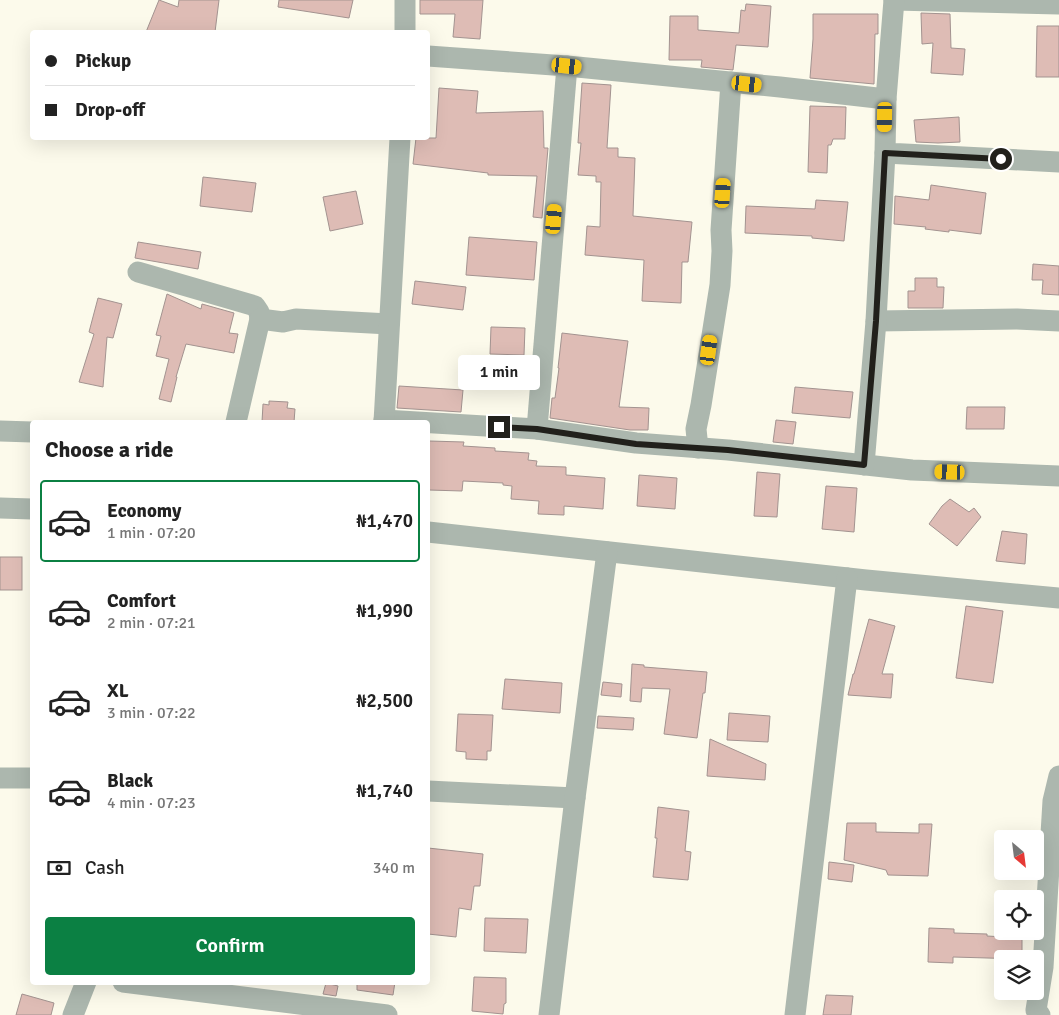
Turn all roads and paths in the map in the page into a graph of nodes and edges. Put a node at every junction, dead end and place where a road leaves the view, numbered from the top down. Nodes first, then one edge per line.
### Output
1 (405, 0) edge
2 (894, 0) edge
3 (1059, 4) edge
4 (405, 30) edge
5 (430, 56) edge
6 (567, 66) junction
7 (731, 82) junction
8 (886, 99) junction
9 (400, 140) edge
10 (885, 153) junction
11 (1059, 162) edge
12 (138, 272) dead end
13 (260, 319) junction
14 (876, 321) junction
15 (1059, 321) edge
16 (389, 324) junction
17 (236, 420) edge
18 (384, 420) edge
19 (430, 423) edge
20 (537, 429) junction
21 (0, 431) edge
22 (30, 432) edge
23 (698, 448) junction
24 (864, 465) junction
25 (1059, 476) edge
26 (0, 508) edge
27 (30, 509) edge
28 (430, 532) edge
29 (607, 552) junction
30 (847, 578) junction
31 (1059, 598) edge
32 (1059, 776) edge
33 (0, 778) edge
34 (30, 778) edge
35 (430, 791) edge
36 (575, 798) junction
37 (85, 985) edge
38 (141, 985) edge
39 (281, 1009) edge
40 (1036, 1013) edge
41 (73, 1015) edge
42 (387, 1015) edge
43 (549, 1015) edge
44 (795, 1015) edge

1 - 4 street
2 - 3 street
2 - 8 street
5 - 6 street
6 - 7 street
6 - 20 street
7 - 8 street
7 - 23 street
8 - 10 street
9 - 16 street
10 - 11 street
10 - 14 street
12 - 13 street
13 - 16 street
13 - 17 street
14 - 15 street
14 - 24 street
16 - 18 street
19 - 20 street
20 - 23 street
21 - 22 street
23 - 24 street
24 - 25 street
26 - 27 street
28 - 29 street
29 - 30 street
29 - 36 street
30 - 31 street
30 - 44 street
32 - 40 street
33 - 34 street
35 - 36 street
36 - 43 street
37 - 41 street
38 - 39 street
39 - 42 street

